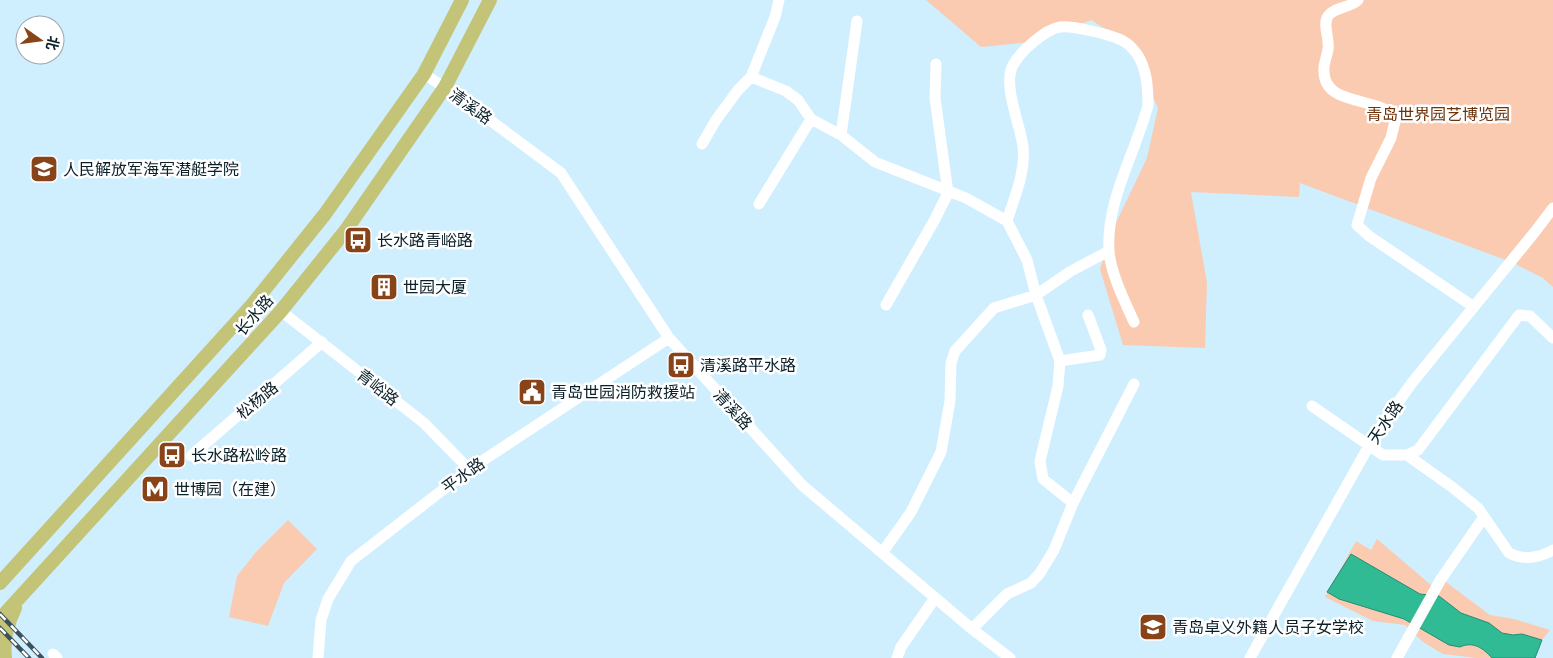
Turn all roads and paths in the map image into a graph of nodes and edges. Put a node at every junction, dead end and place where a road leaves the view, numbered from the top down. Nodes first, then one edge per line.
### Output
1 (462, 0) edge
2 (490, 0) edge
3 (778, 0) edge
4 (1358, 0) edge
5 (857, 21) dead end
6 (936, 64) dead end
7 (424, 74) junction
8 (751, 77) junction
9 (445, 87) junction
10 (811, 119) junction
11 (842, 135) junction
12 (702, 144) dead end
13 (948, 193) junction
14 (759, 204) dead end
15 (1553, 208) edge
16 (1007, 221) junction
17 (1109, 251) junction
18 (1036, 296) junction
19 (886, 304) dead end
20 (1474, 308) junction
21 (281, 310) junction
22 (1088, 315) dead end
23 (1134, 322) dead end
24 (669, 338) junction
25 (1553, 338) edge
26 (322, 342) junction
27 (1060, 362) junction
28 (1134, 384) dead end
29 (1312, 406) dead end
30 (1369, 446) junction
31 (1408, 455) junction
32 (191, 456) dead end
33 (467, 470) junction
34 (1073, 504) junction
35 (1484, 517) junction
36 (1553, 550) edge
37 (882, 553) junction
38 (2, 579) edge
39 (935, 598) junction
40 (19, 601) junction
41 (0, 619) edge
42 (972, 629) junction
43 (5, 658) edge
44 (318, 658) edge
45 (896, 658) edge
46 (1010, 658) edge
47 (1250, 658) edge
48 (1396, 658) edge

1 - 7 main road, 长水路
2 - 9 main road, 长水路
3 - 8 street
4 - 20 street
5 - 11 street
6 - 13 street
7 - 9 street, 清溪路
7 - 38 main road, 长水路
8 - 10 street
8 - 12 street
9 - 21 main road, 长水路
9 - 24 street, 清溪路
10 - 11 street
10 - 14 street
11 - 13 street
13 - 16 street
13 - 19 street
15 - 20 street, 天水路
16 - 17 street
16 - 18 street
17 - 18 street
17 - 23 street
18 - 27 street
18 - 37 street
20 - 30 street, 天水路
21 - 26 street, 青峪路
21 - 40 main road, 长水路
22 - 27 street
24 - 33 street, 平水路
24 - 37 street, 清溪路
25 - 31 street
26 - 32 street, 松杨路
26 - 33 street, 青峪路
27 - 34 street
28 - 34 street
29 - 30 street
30 - 31 street
30 - 47 street, 天水路
31 - 35 street
33 - 44 street, 平水路
34 - 42 street
35 - 36 street
35 - 48 street
37 - 39 street, 清溪路
39 - 42 street, 清溪路
39 - 45 street
40 - 41 main road, 长水路
40 - 43 main road
42 - 46 street, 清溪路

